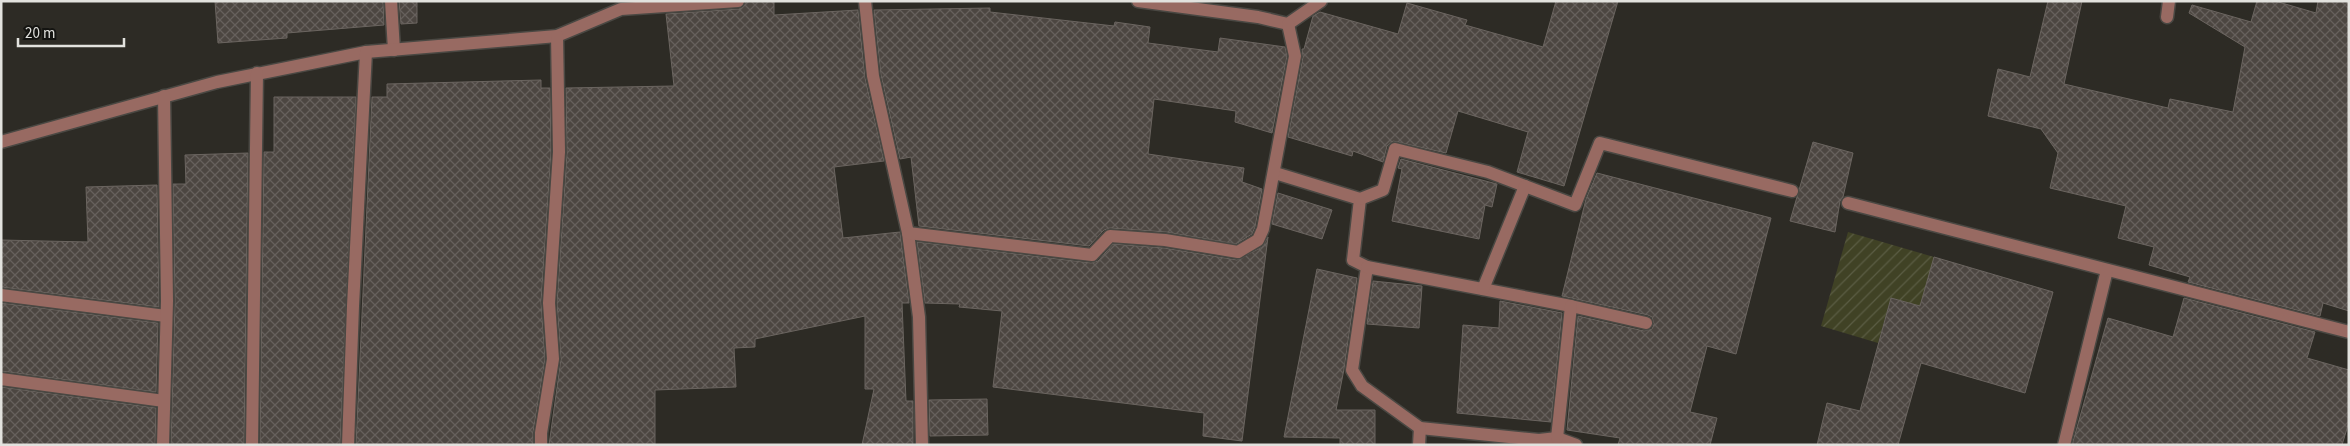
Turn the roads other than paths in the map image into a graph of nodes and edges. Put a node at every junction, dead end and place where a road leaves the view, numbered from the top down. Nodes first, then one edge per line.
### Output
1 (392, 1) edge
2 (738, 1) edge
3 (865, 1) edge
4 (1138, 1) edge
5 (1321, 1) edge
6 (2169, 1) edge
7 (620, 5) edge
8 (2167, 17) dead end
9 (1288, 24) junction
10 (557, 36) junction
11 (394, 50) junction
12 (366, 52) junction
13 (257, 74) junction
14 (164, 96) junction
15 (1, 142) edge
16 (1275, 173) junction
17 (1525, 186) junction
18 (1792, 191) dead end
19 (1360, 199) junction
20 (1848, 202) dead end
21 (908, 233) junction
22 (1367, 267) junction
23 (2107, 270) junction
24 (1483, 288) junction
25 (1, 295) edge
26 (1571, 306) junction
27 (166, 316) junction
28 (1646, 324) dead end
29 (2349, 332) edge
30 (1, 379) edge
31 (164, 400) junction
32 (1420, 428) junction
33 (1557, 438) junction
34 (163, 445) edge
35 (252, 445) edge
36 (348, 445) edge
37 (541, 445) edge
38 (922, 445) edge
39 (1419, 445) edge
40 (1576, 445) edge
41 (2064, 445) edge

1 - 11 street
2 - 7 street
3 - 21 street
4 - 9 street
5 - 9 street
6 - 8 street
7 - 10 street
9 - 16 street
10 - 11 street
10 - 37 street
11 - 12 street
12 - 13 street
12 - 36 street
13 - 14 street
13 - 35 street
14 - 15 street
14 - 27 street
16 - 19 street
16 - 21 street
17 - 18 street
17 - 19 street
17 - 24 street
19 - 22 street
20 - 23 street
21 - 38 street
22 - 24 street
22 - 32 street
23 - 29 street
23 - 41 street
24 - 26 street
25 - 27 street
26 - 28 street
26 - 33 street
27 - 31 street
30 - 31 street
31 - 34 street
32 - 33 street
32 - 39 street
33 - 40 street

